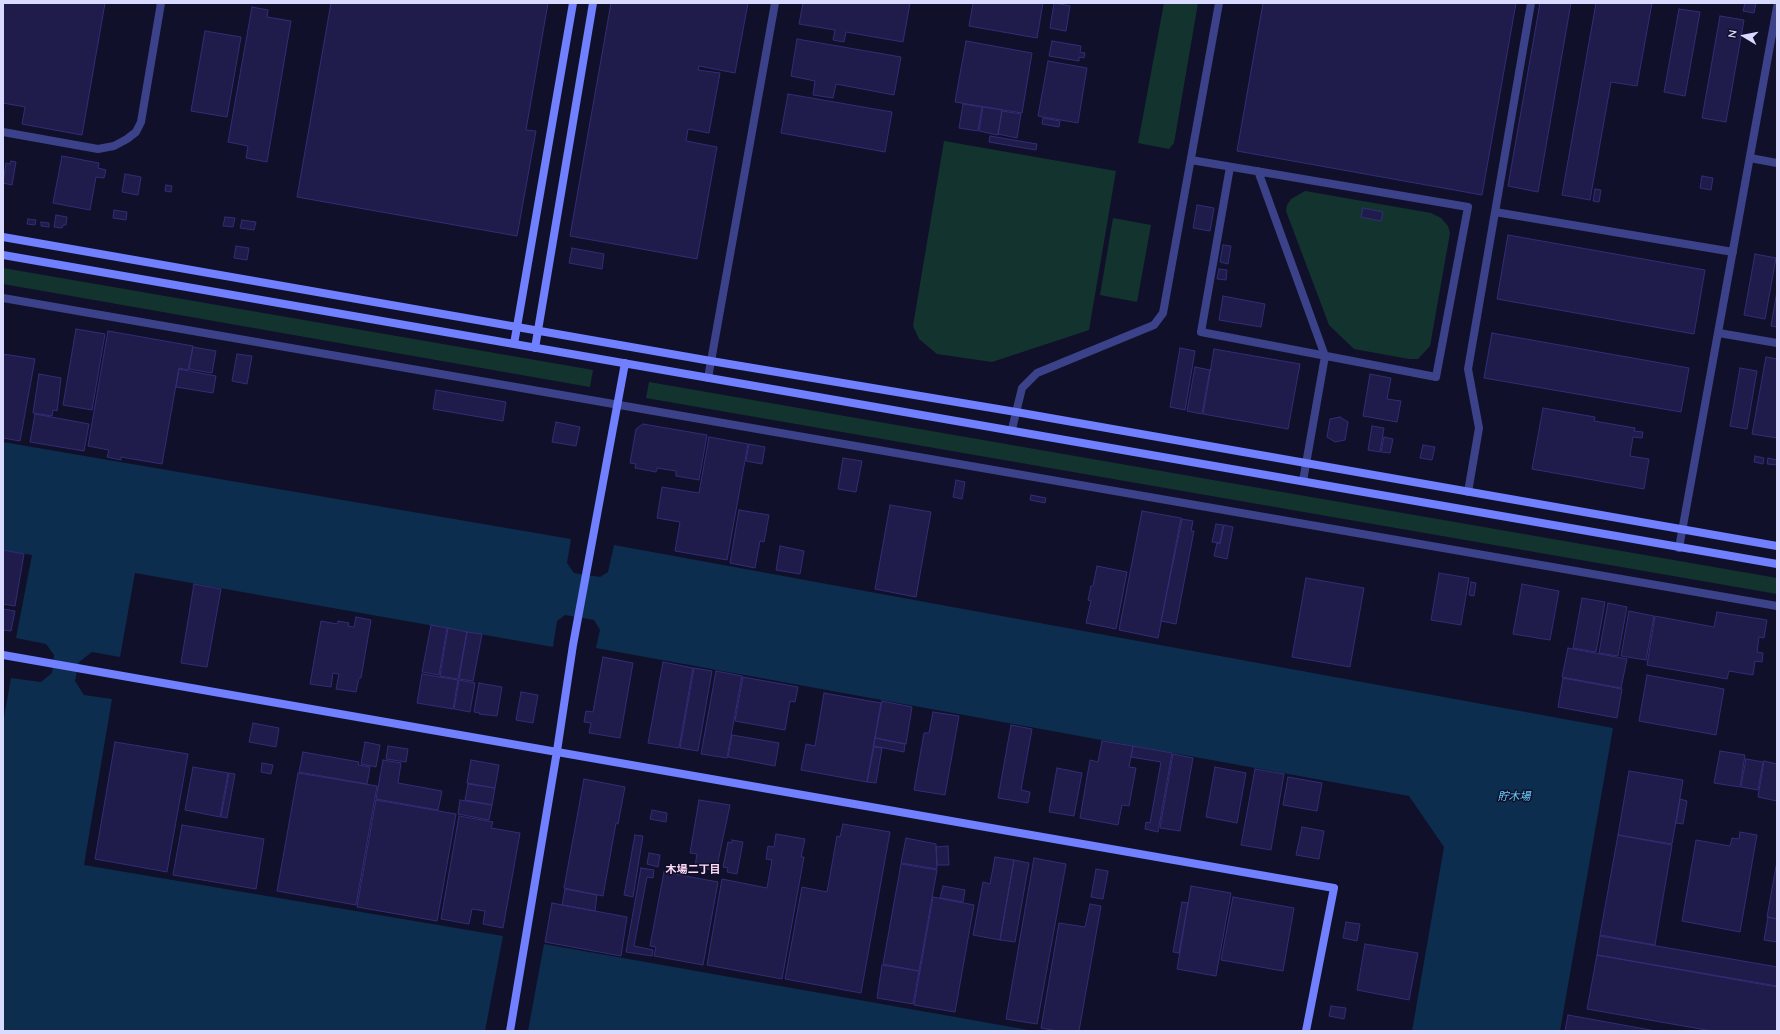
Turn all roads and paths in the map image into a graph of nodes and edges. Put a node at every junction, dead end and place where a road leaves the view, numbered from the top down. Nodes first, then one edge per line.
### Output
1 (161, 3) edge
2 (573, 3) edge
3 (593, 3) edge
4 (775, 3) edge
5 (1219, 3) edge
6 (1531, 3) edge
7 (1777, 7) edge
8 (3, 132) edge
9 (1750, 158) junction
10 (1191, 160) junction
11 (1777, 163) edge
12 (1230, 167) junction
13 (1258, 172) junction
14 (1495, 212) junction
15 (3, 237) edge
16 (1733, 252) junction
17 (3, 255) edge
18 (3, 298) edge
19 (517, 326) junction
20 (538, 330) junction
21 (1719, 333) junction
22 (1777, 343) edge
23 (514, 344) junction
24 (535, 348) junction
25 (1325, 356) junction
26 (711, 361) junction
27 (625, 363) junction
28 (708, 378) junction
29 (618, 405) junction
30 (1016, 412) junction
31 (1012, 430) junction
32 (1306, 464) junction
33 (1303, 481) junction
34 (1468, 492) junction
35 (1682, 529) junction
36 (1777, 546) edge
37 (1679, 548) junction
38 (1777, 564) edge
39 (1777, 606) edge
40 (4, 655) edge
41 (558, 751) junction
42 (510, 1031) edge
43 (1306, 1031) edge

1 - 8 street
2 - 19 street
3 - 20 street
4 - 26 street
5 - 10 street
6 - 14 street
7 - 9 street
9 - 11 street
9 - 16 street
10 - 12 street
10 - 30 street
12 - 13 street
12 - 25 street
13 - 25 street
13 - 25 street
14 - 16 street
14 - 34 street
15 - 19 street
16 - 21 street
17 - 23 street
18 - 29 street
19 - 20 street
19 - 23 street
20 - 24 street
20 - 26 street
21 - 22 street
21 - 35 street
23 - 24 street
24 - 27 street
25 - 32 street
26 - 28 street
26 - 30 street
27 - 28 street
27 - 29 street
28 - 31 street
29 - 39 street
29 - 41 street
30 - 31 street
30 - 32 street
31 - 33 street
32 - 33 street
32 - 34 street
33 - 37 street
34 - 35 street
35 - 36 street
35 - 37 street
37 - 38 street
40 - 41 street
41 - 42 street
41 - 43 street

